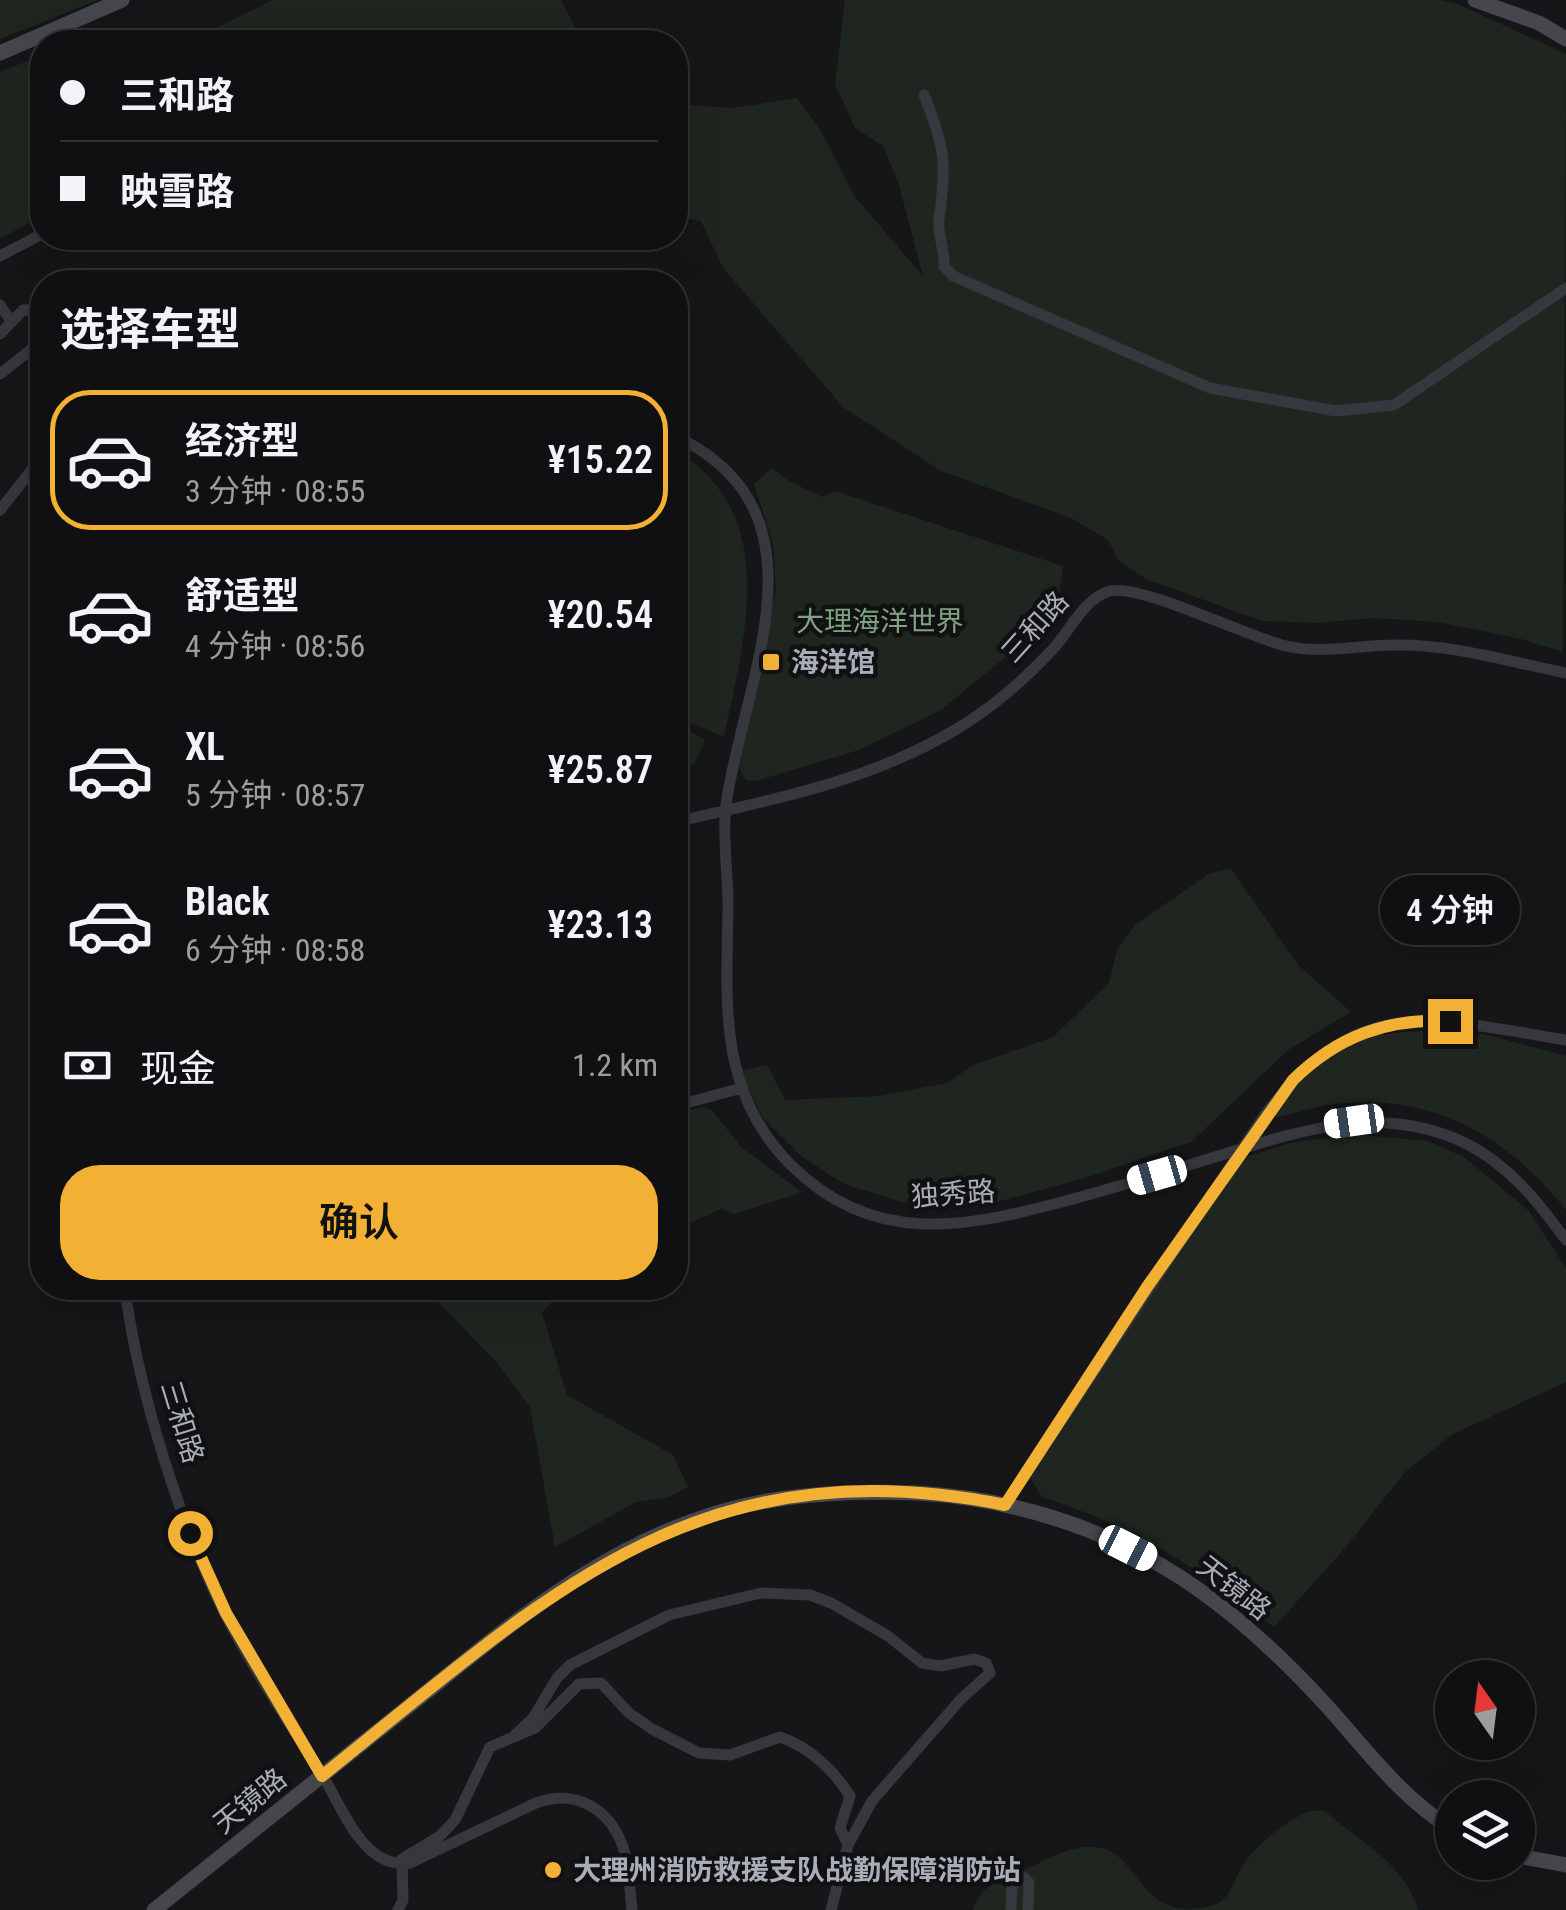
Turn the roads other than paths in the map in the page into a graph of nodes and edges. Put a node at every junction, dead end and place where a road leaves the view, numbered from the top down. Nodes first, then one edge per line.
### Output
1 (122, 0) edge
2 (1475, 0) edge
3 (53, 30) edge
4 (1566, 39) edge
5 (30, 40) edge
6 (0, 53) edge
7 (924, 95) dead end
8 (30, 240) edge
9 (0, 256) edge
10 (1566, 288) edge
11 (0, 305) edge
12 (30, 308) edge
13 (11, 321) junction
14 (0, 334) edge
15 (30, 350) edge
16 (0, 374) edge
17 (688, 444) edge
18 (30, 471) edge
19 (0, 510) edge
20 (1566, 674) edge
21 (726, 810) junction
22 (688, 819) edge
23 (1566, 1040) edge
24 (742, 1088) junction
25 (688, 1103) edge
26 (1243, 1148) junction
27 (1566, 1240) edge
28 (127, 1300) edge
29 (1005, 1505) junction
30 (515, 1735) junction
31 (322, 1776) junction
32 (1435, 1816) edge
33 (848, 1846) junction
34 (1535, 1859) edge
35 (400, 1864) junction
36 (1566, 1865) edge
37 (154, 1910) edge
38 (398, 1910) edge
39 (632, 1910) edge
40 (831, 1910) edge
41 (1011, 1910) edge
42 (1028, 1910) edge

1 - 3 street
2 - 4 street
5 - 6 street
7 - 10 street
8 - 9 street
11 - 13 street
12 - 13 street
13 - 14 street
15 - 16 street
17 - 21 street, 独秀路
18 - 19 street
20 - 21 street, 三和路
21 - 22 street, 三和路
21 - 24 street, 独秀路
23 - 26 street
24 - 25 street
24 - 26 street, 独秀路
26 - 27 street, 独秀路
26 - 29 street
28 - 31 street, 三和路
29 - 31 street, 天镜路
29 - 32 street, 天镜路
30 - 33 street
30 - 33 street
30 - 35 street
31 - 35 street, 三和路
31 - 37 street, 天镜路
33 - 40 street
34 - 36 street
35 - 38 street
35 - 39 street
41 - 42 street

